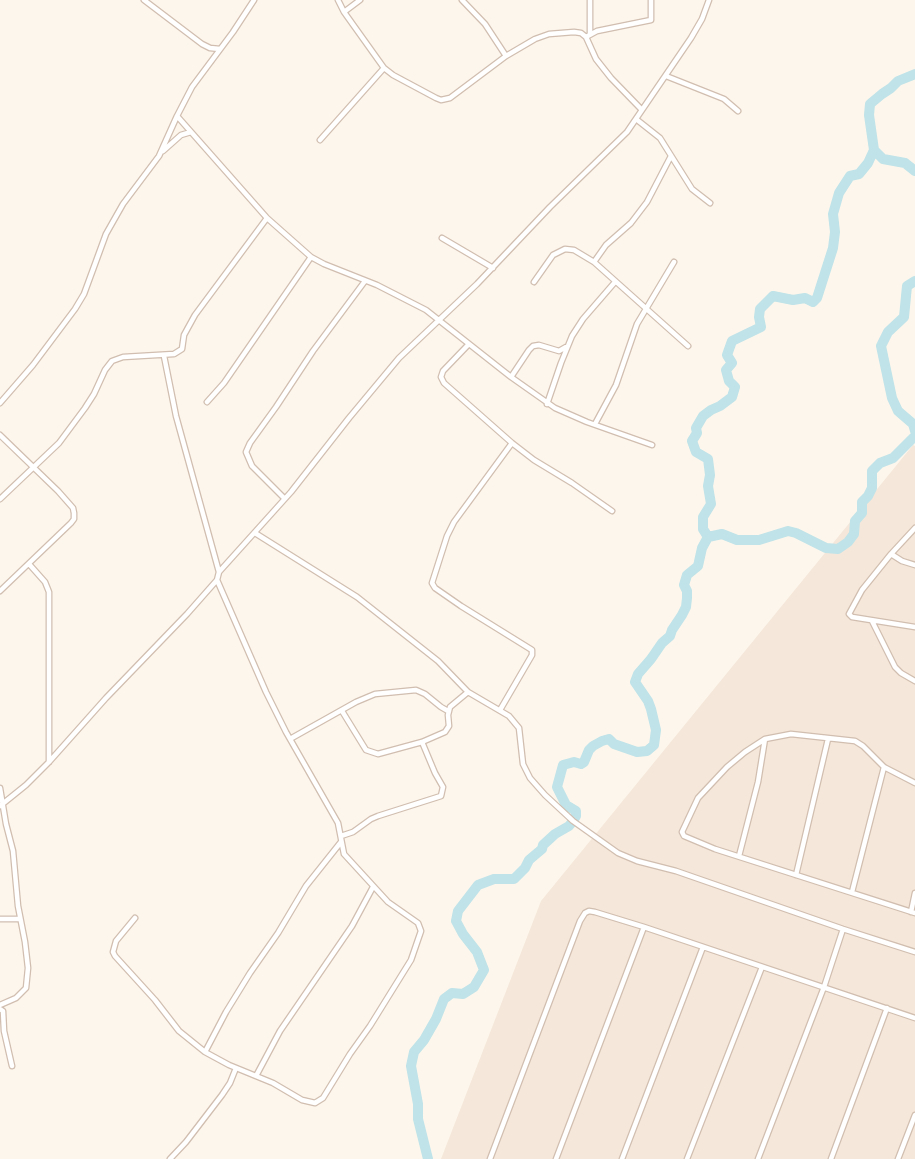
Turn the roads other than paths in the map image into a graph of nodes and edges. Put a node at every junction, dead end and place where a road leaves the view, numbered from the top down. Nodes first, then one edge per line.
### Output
1 (144, 0) edge
2 (254, 0) edge
3 (338, 0) edge
4 (360, 0) edge
5 (462, 0) edge
6 (590, 0) edge
7 (651, 0) edge
8 (709, 0) edge
9 (344, 12) junction
10 (588, 36) junction
11 (220, 49) junction
12 (506, 56) junction
13 (384, 68) junction
14 (666, 76) junction
15 (642, 110) junction
16 (738, 111) dead end
17 (177, 116) junction
18 (636, 119) junction
19 (191, 132) junction
20 (320, 140) dead end
21 (159, 156) junction
22 (671, 156) junction
23 (710, 203) dead end
24 (267, 218) junction
25 (442, 238) dead end
26 (311, 257) junction
27 (594, 262) junction
28 (674, 262) dead end
29 (493, 268) junction
30 (365, 281) junction
31 (534, 282) dead end
32 (615, 282) junction
33 (646, 308) junction
34 (438, 321) junction
35 (569, 344) junction
36 (468, 345) junction
37 (688, 346) dead end
38 (164, 356) junction
39 (511, 378) junction
40 (207, 402) dead end
41 (0, 403) edge
42 (547, 404) junction
43 (594, 424) junction
44 (0, 435) edge
45 (512, 442) junction
46 (652, 445) dead end
47 (33, 466) junction
48 (284, 498) junction
49 (0, 499) edge
50 (612, 511) dead end
51 (915, 528) edge
52 (256, 533) junction
53 (891, 554) junction
54 (29, 564) junction
55 (915, 565) edge
56 (219, 572) junction
57 (217, 580) junction
58 (0, 591) edge
59 (872, 620) junction
60 (915, 627) edge
61 (915, 681) edge
62 (468, 692) junction
63 (500, 710) junction
64 (342, 711) junction
65 (448, 711) junction
66 (290, 739) junction
67 (765, 739) junction
68 (828, 739) junction
69 (422, 742) junction
70 (49, 762) junction
71 (884, 767) junction
72 (915, 783) edge
73 (0, 788) edge
74 (1, 805) edge
75 (341, 836) junction
76 (341, 842) junction
77 (739, 856) junction
78 (796, 875) junction
79 (373, 887) junction
80 (852, 892) junction
81 (915, 892) edge
82 (913, 913) edge
83 (136, 918) dead end
84 (0, 919) edge
85 (20, 919) junction
86 (644, 927) junction
87 (842, 930) junction
88 (703, 947) junction
89 (915, 952) edge
90 (762, 966) junction
91 (824, 987) junction
92 (0, 1005) edge
93 (887, 1008) junction
94 (0, 1009) edge
95 (915, 1018) edge
96 (205, 1052) junction
97 (12, 1066) dead end
98 (236, 1068) junction
99 (256, 1076) junction
100 (915, 1115) edge
101 (170, 1159) edge
102 (490, 1159) edge
103 (556, 1159) edge
104 (622, 1159) edge
105 (687, 1159) edge
106 (758, 1159) edge
107 (831, 1159) edge
108 (898, 1159) edge

1 - 11 street
2 - 11 street
3 - 9 street
4 - 9 street
5 - 12 street
6 - 10 street
7 - 10 street
8 - 14 street
9 - 13 street
10 - 12 street
10 - 15 street
11 - 17 street
12 - 13 street
13 - 20 street
14 - 15 street
14 - 16 street
15 - 18 street
17 - 19 street
17 - 21 street
18 - 22 street
18 - 29 street
19 - 21 street
19 - 24 street
21 - 41 street
22 - 23 street
22 - 27 street
24 - 26 street
24 - 38 street
25 - 29 street
26 - 30 street
26 - 40 street
27 - 31 street
27 - 32 street
28 - 33 street
29 - 34 street
30 - 34 street
30 - 48 street
32 - 33 street
32 - 35 street
33 - 37 street
33 - 43 street
34 - 36 street
34 - 48 street
35 - 39 street
35 - 42 street
36 - 39 street
36 - 45 street
38 - 47 street
38 - 56 street
39 - 42 street
42 - 43 street
43 - 46 street
44 - 47 street
45 - 50 street
45 - 63 street
47 - 49 street
47 - 54 street
48 - 52 street
51 - 53 street
52 - 56 street
52 - 62 street
53 - 55 street
53 - 59 street
54 - 58 street
54 - 70 street
56 - 57 street
57 - 66 street
57 - 70 street
59 - 60 street
59 - 61 street
62 - 63 street
62 - 65 street
63 - 87 street
64 - 65 street
64 - 66 street
64 - 69 street
65 - 69 street
66 - 75 street
67 - 68 street
67 - 77 street
67 - 77 street
68 - 71 street
68 - 78 street
69 - 75 street
70 - 74 street
71 - 72 street
71 - 80 street
73 - 74 street
74 - 85 street
75 - 76 street
76 - 79 street
76 - 96 street
77 - 78 street
78 - 80 street
79 - 99 street
79 - 99 street
80 - 82 street
81 - 82 street
83 - 96 street
84 - 85 street
85 - 92 street
86 - 88 street
86 - 102 street
86 - 103 street
87 - 89 street
87 - 91 street
88 - 90 street
88 - 104 street
90 - 91 street
90 - 105 street
91 - 93 street
91 - 106 street
93 - 95 street
93 - 107 street
94 - 97 street
96 - 98 street
98 - 99 street
98 - 101 street
100 - 108 street

